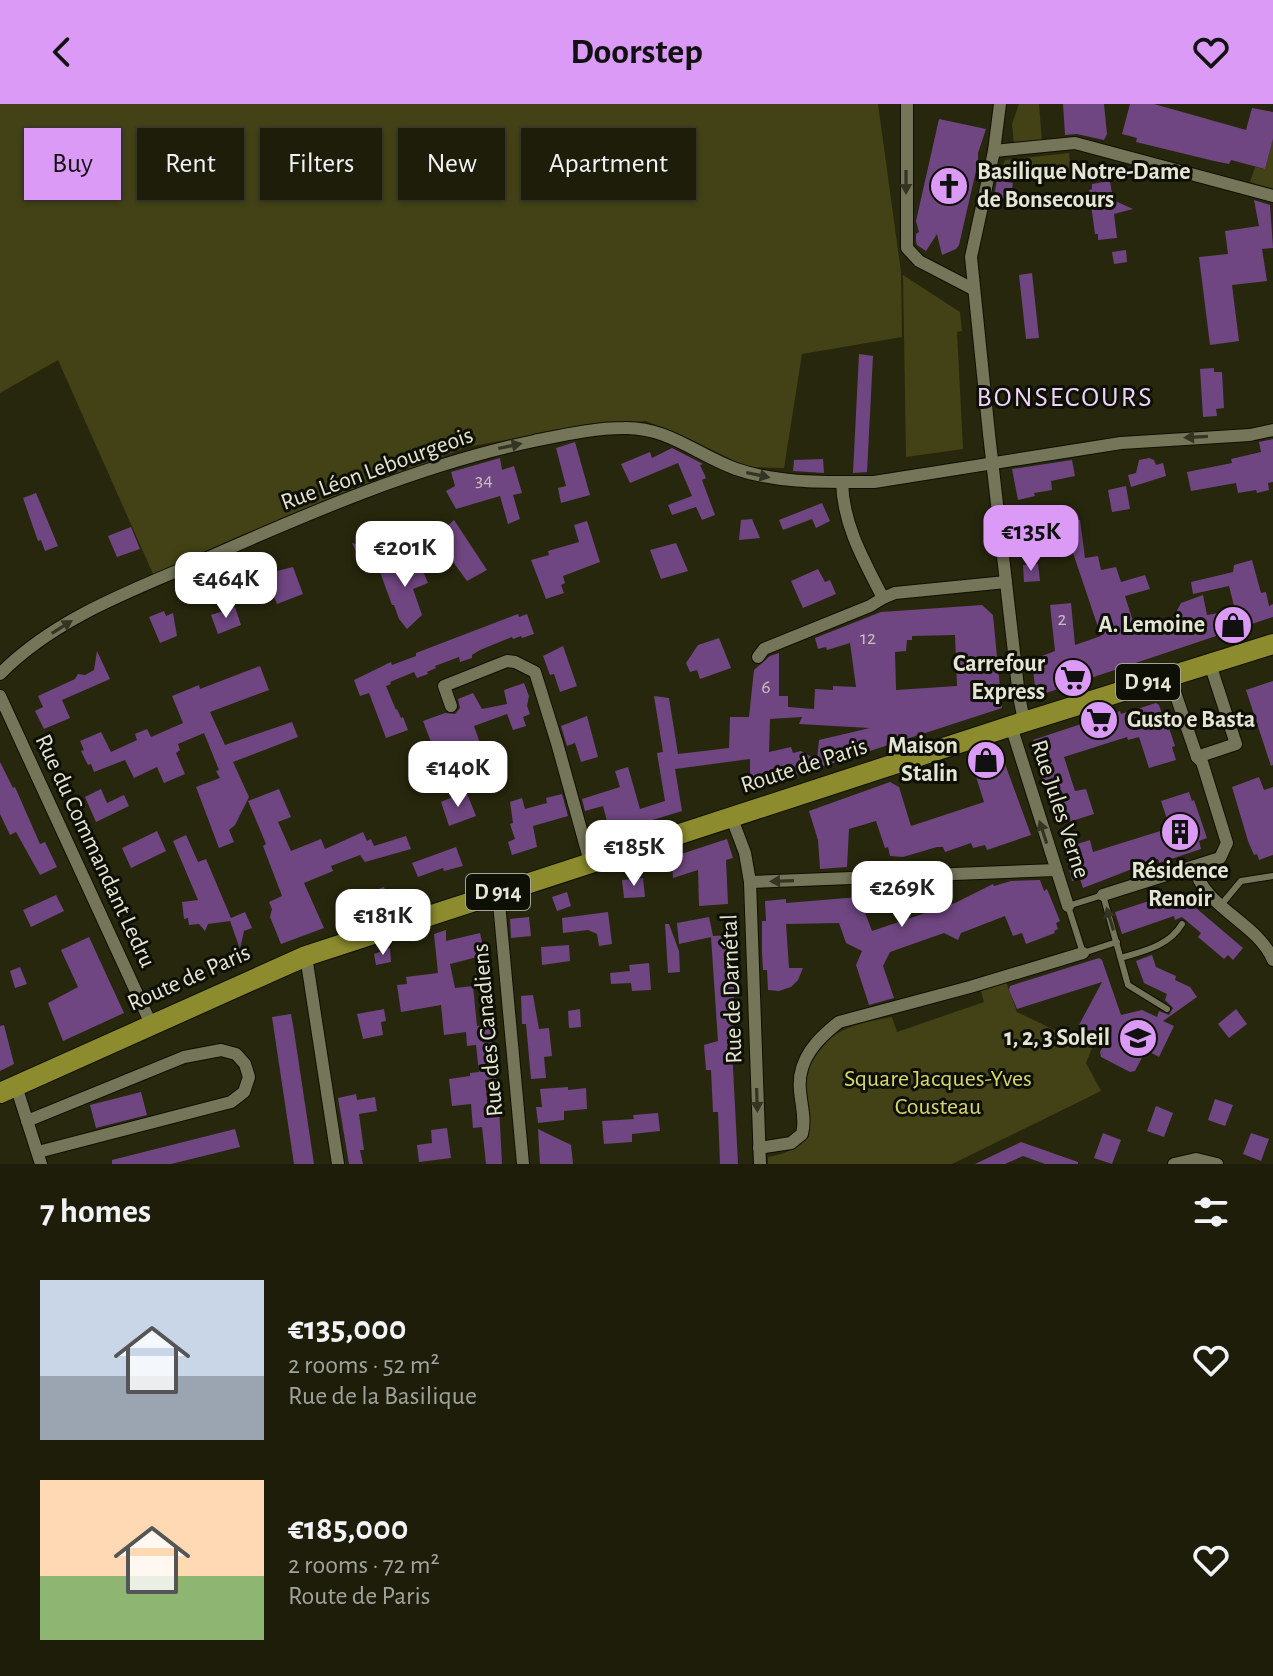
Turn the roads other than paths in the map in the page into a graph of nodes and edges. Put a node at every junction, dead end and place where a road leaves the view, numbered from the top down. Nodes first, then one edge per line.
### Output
1 (907, 104) edge
2 (1000, 104) edge
3 (994, 151) junction
4 (1273, 196) edge
5 (973, 289) junction
6 (1273, 430) edge
7 (994, 463) junction
8 (842, 482) junction
9 (1006, 582) junction
10 (883, 598) junction
11 (1273, 644) edge
12 (758, 657) dead end
13 (1210, 664) junction
14 (0, 674) edge
15 (1169, 675) junction
16 (0, 696) edge
17 (451, 706) dead end
18 (1018, 723) junction
19 (1197, 757) junction
20 (731, 816) junction
21 (590, 862) junction
22 (1194, 867) junction
23 (1056, 870) junction
24 (1273, 876) edge
25 (750, 882) junction
26 (498, 892) junction
27 (1103, 895) junction
28 (1221, 905) junction
29 (1068, 906) junction
30 (1182, 924) dead end
31 (1117, 942) junction
32 (1083, 953) junction
33 (1271, 955) edge
34 (306, 956) junction
35 (1121, 958) junction
36 (1167, 1009) dead end
37 (151, 1024) junction
38 (8, 1090) edge
39 (27, 1121) junction
40 (759, 1148) junction
41 (39, 1158) edge
42 (338, 1164) edge
43 (523, 1164) edge
44 (760, 1164) edge
45 (1174, 1164) edge
46 (1217, 1164) edge

1 -> 5 street
2 - 3 street, Rue Jules Verne
3 - 4 street
3 - 5 street, Rue Jules Verne
5 - 7 street, Rue Jules Verne
6 -> 7 street, Rue Léon Lebourgeois
7 - 8 street, Rue Léon Lebourgeois
7 - 9 street, Rue Jules Verne
8 - 10 street
14 -> 8 street, Rue Léon Lebourgeois
9 - 10 street
9 - 18 street, Rue Jules Verne
10 - 12 street
11 - 13 main road, Route de Paris / D 914
13 - 15 main road, Route de Paris / D 914
13 - 19 street
15 - 18 main road, Route de Paris / D 914
15 - 19 street
16 - 37 street, Rue du Commandant Ledru
17 - 21 street
18 - 20 main road, Route de Paris / D 914
23 -> 18 street, Rue Jules Verne
19 - 22 street
20 - 21 main road, Route de Paris / D 914
20 - 25 street, Rue de Darnétal
21 - 26 main road, Route de Paris / D 914
22 - 27 street
22 - 28 street
23 -> 25 street
23 - 29 street, Rue Jules Verne
24 - 28 lane
25 -> 40 street, Rue de Darnétal
26 - 34 main road, Route de Paris / D 914
26 - 43 street, Rue des Canadiens
27 - 29 lane
31 -> 27 lane
28 - 33 street
29 - 32 lane
30 - 35 lane
31 - 32 lane
31 - 35 lane
32 - 40 street
34 - 37 main road, Route de Paris / D 914
34 - 42 street
35 - 36 lane
37 - 38 main road, Route de Paris / D 914
38 - 39 street
39 - 41 street
39 - 41 street
40 - 44 street, Rue de Darnétal
45 - 46 street

